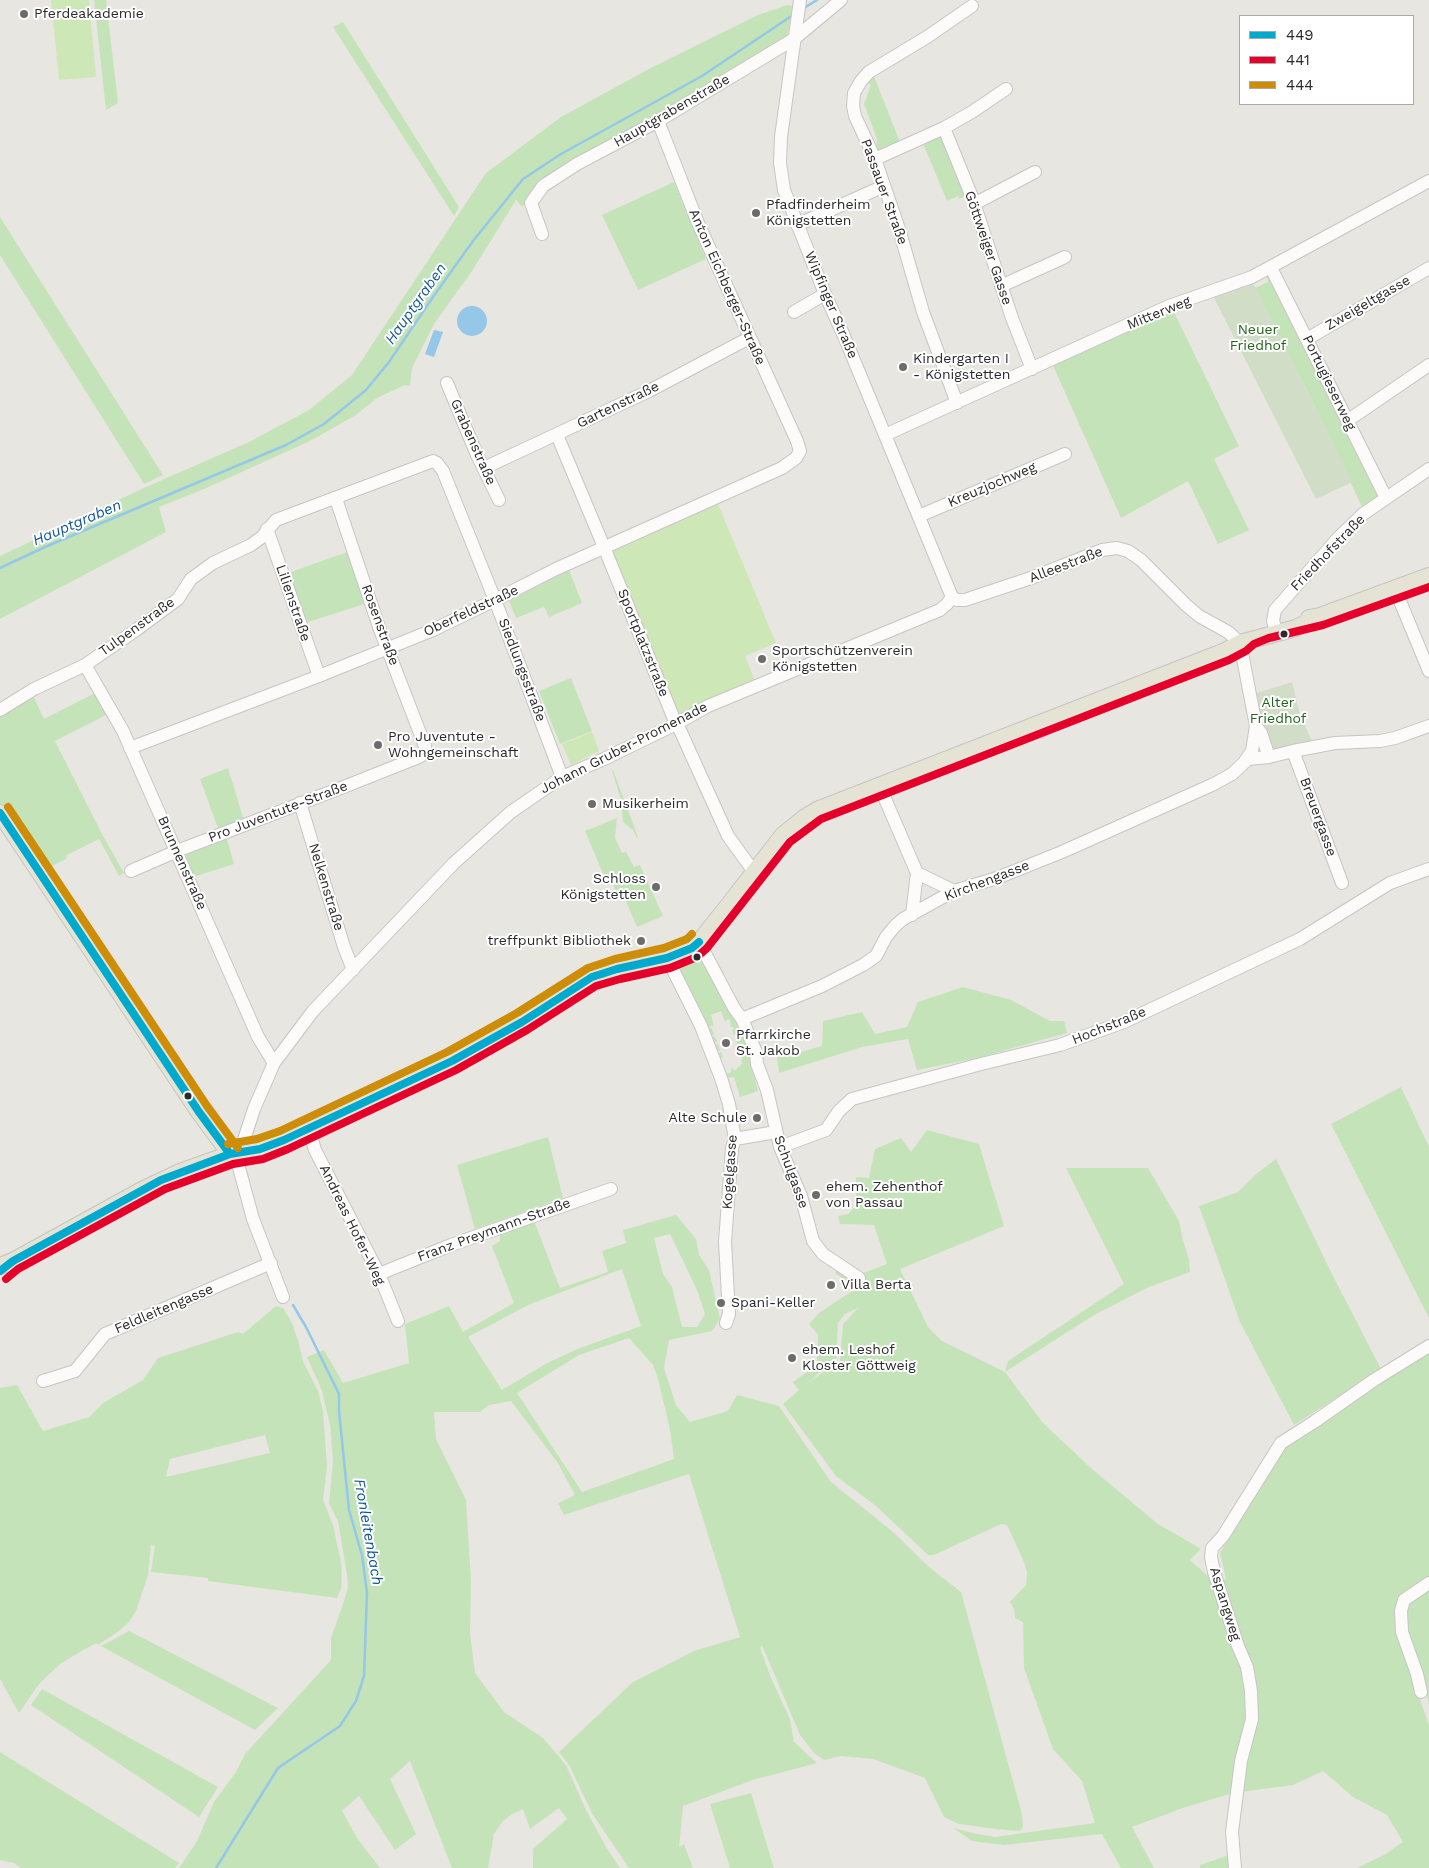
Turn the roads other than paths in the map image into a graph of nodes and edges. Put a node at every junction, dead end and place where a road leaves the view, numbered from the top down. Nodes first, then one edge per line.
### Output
1 (841, 0) edge
2 (799, 1) edge
3 (972, 6) dead end
4 (795, 36) junction
5 (1006, 88) dead end
6 (658, 121) junction
7 (944, 128) junction
8 (875, 158) junction
9 (1035, 172) dead end
10 (1429, 181) edge
11 (884, 186) junction
12 (974, 204) junction
13 (797, 225) junction
14 (542, 234) dead end
15 (1064, 258) dead end
16 (1271, 268) junction
17 (1429, 268) edge
18 (1002, 286) junction
19 (825, 294) junction
20 (794, 312) dead end
21 (749, 338) junction
22 (1307, 339) junction
23 (1429, 365) edge
24 (1032, 369) junction
25 (447, 383) dead end
26 (956, 403) junction
27 (1347, 421) junction
28 (556, 435) junction
29 (885, 435) junction
30 (800, 451) joint
31 (1065, 454) dead end
32 (428, 462) joint
33 (484, 468) junction
34 (1429, 469) edge
35 (334, 498) junction
36 (1386, 498) junction
37 (499, 500) dead end
38 (919, 516) junction
39 (267, 529) junction
40 (604, 547) junction
41 (1429, 576) edge
42 (1395, 589) junction
43 (952, 597) junction
44 (495, 600) junction
45 (1276, 629) junction
46 (1240, 643) junction
47 (388, 649) junction
48 (85, 665) junction
49 (1429, 671) edge
50 (319, 676) junction
51 (0, 710) edge
52 (676, 724) junction
53 (1256, 726) junction
54 (1429, 726) edge
55 (130, 748) junction
56 (1293, 751) junction
57 (425, 753) joint
58 (1269, 757) junction
59 (1246, 761) junction
60 (562, 777) junction
61 (879, 785) junction
62 (300, 803) junction
63 (0, 813) edge
64 (177, 851) junction
65 (1429, 869) edge
66 (132, 871) dead end
67 (754, 872) junction
68 (917, 873) junction
69 (1342, 883) dead end
70 (954, 891) junction
71 (912, 915) junction
72 (703, 949) junction
73 (667, 958) junction
74 (353, 970) junction
75 (742, 1019) junction
76 (274, 1063) junction
77 (309, 1129) junction
78 (776, 1132) junction
79 (734, 1139) junction
80 (780, 1146) junction
81 (235, 1153) junction
82 (611, 1190) dead end
83 (271, 1263) junction
84 (4, 1266) edge
85 (379, 1274) junction
86 (858, 1278) dead end
87 (283, 1297) dead end
88 (398, 1321) dead end
89 (726, 1323) dead end
90 (1429, 1346) edge
91 (43, 1381) dead end
92 (1429, 1583) edge
93 (1421, 1692) dead end
94 (1235, 1868) edge

1 - 4 street, Hauptgrabenstraße
2 - 4 street, Wipfinger Straße
3 - 8 street, Passauer Straße
4 - 6 street, Hauptgrabenstraße
4 - 13 street, Wipfinger Straße
5 - 7 street
6 - 14 street, Hauptgrabenstraße
6 - 21 street, Anton Eichberger-Straße
7 - 8 street
7 - 12 street, Göttweiger Gasse
8 - 11 street, Passauer Straße
9 - 12 street
10 - 16 street, Mitterweg
11 - 13 street
11 - 26 street, Passauer Straße
12 - 18 street, Göttweiger Gasse
13 - 19 street, Wipfinger Straße
15 - 18 street
16 - 22 street, Portugieserweg
16 - 24 street, Mitterweg
17 - 22 street, Zweigeltgasse
18 - 24 street, Göttweiger Gasse
19 - 20 street
19 - 29 street, Wipfinger Straße
21 - 28 street, Gartenstraße
21 - 30 street, Anton Eichberger-Straße
22 - 27 street, Portugieserweg
23 - 27 street
24 - 26 street, Mitterweg
25 - 33 street, Grabenstraße
26 - 29 street, Mitterweg
27 - 36 street, Portugieserweg
28 - 33 street, Gartenstraße
28 - 40 street, Sportplatzstraße
29 - 38 street, Wipfinger Straße
30 - 40 street, Oberfeldstraße
31 - 38 street, Kreuzjochweg
32 - 35 street, Tulpenstraße
32 - 44 street, Siedlungsstraße
33 - 37 street, Grabenstraße
34 - 36 street, Friedhofstraße
35 - 39 street, Tulpenstraße
35 - 47 street, Rosenstraße
36 - 45 street, Friedhofstraße
38 - 43 street, Wipfinger Straße
39 - 48 street, Tulpenstraße
39 - 50 street, Lilienstraße
40 - 44 street, Oberfeldstraße
40 - 52 street, Sportplatzstraße
41 - 42 main road
42 - 45 main road
42 - 49 street
43 - 46 street, Alleestraße
43 - 52 street, Johann Gruber-Promenade
44 - 47 street, Oberfeldstraße
44 - 60 street, Siedlungsstraße
45 - 46 main road
46 - 53 street
46 - 61 main road
47 - 50 street, Oberfeldstraße
47 - 57 street, Rosenstraße
48 - 51 street, Tulpenstraße
48 - 55 street, Brunnenstraße
50 - 55 street, Oberfeldstraße
52 - 60 street, Johann Gruber-Promenade
52 - 67 street, Sportplatzstraße
53 - 58 street
53 - 59 street
54 - 56 street, Kirchengasse
55 - 64 street, Brunnenstraße
56 - 58 street, Kirchengasse
56 - 69 street, Breuergasse
57 - 62 street, Pro Juventute-Straße
58 - 59 street, Kirchengasse
59 - 70 street, Kirchengasse
60 - 74 street, Johann Gruber-Promenade
61 - 67 main road
61 - 68 street
62 - 64 street, Pro Juventute-Straße
62 - 74 street, Nelkenstraße
63 - 81 main road
64 - 66 street, Pro Juventute-Straße
64 - 76 street, Brunnenstraße
65 - 80 street, Hochstraße
67 - 72 main road
68 - 70 street
68 - 71 street
70 - 71 street, Kirchengasse
71 - 75 street, Kirchengasse
72 - 73 main road
72 - 75 street, Schulgasse
73 - 77 main road
73 - 79 street, Kogelgasse
74 - 76 street, Johann Gruber-Promenade
75 - 78 street, Schulgasse
76 - 81 street, Johann Gruber-Promenade
77 - 81 main road
77 - 85 street, Andreas Hofer-Weg
78 - 79 street
78 - 80 street, Schulgasse
79 - 89 street, Kogelgasse
80 - 86 street, Schulgasse
81 - 83 street
81 - 84 main road
82 - 85 street, Franz Preymann-Straße
83 - 87 street
83 - 91 street, Feldleitengasse
85 - 88 street, Andreas Hofer-Weg
90 - 94 street, Aspangweg
92 - 93 street

